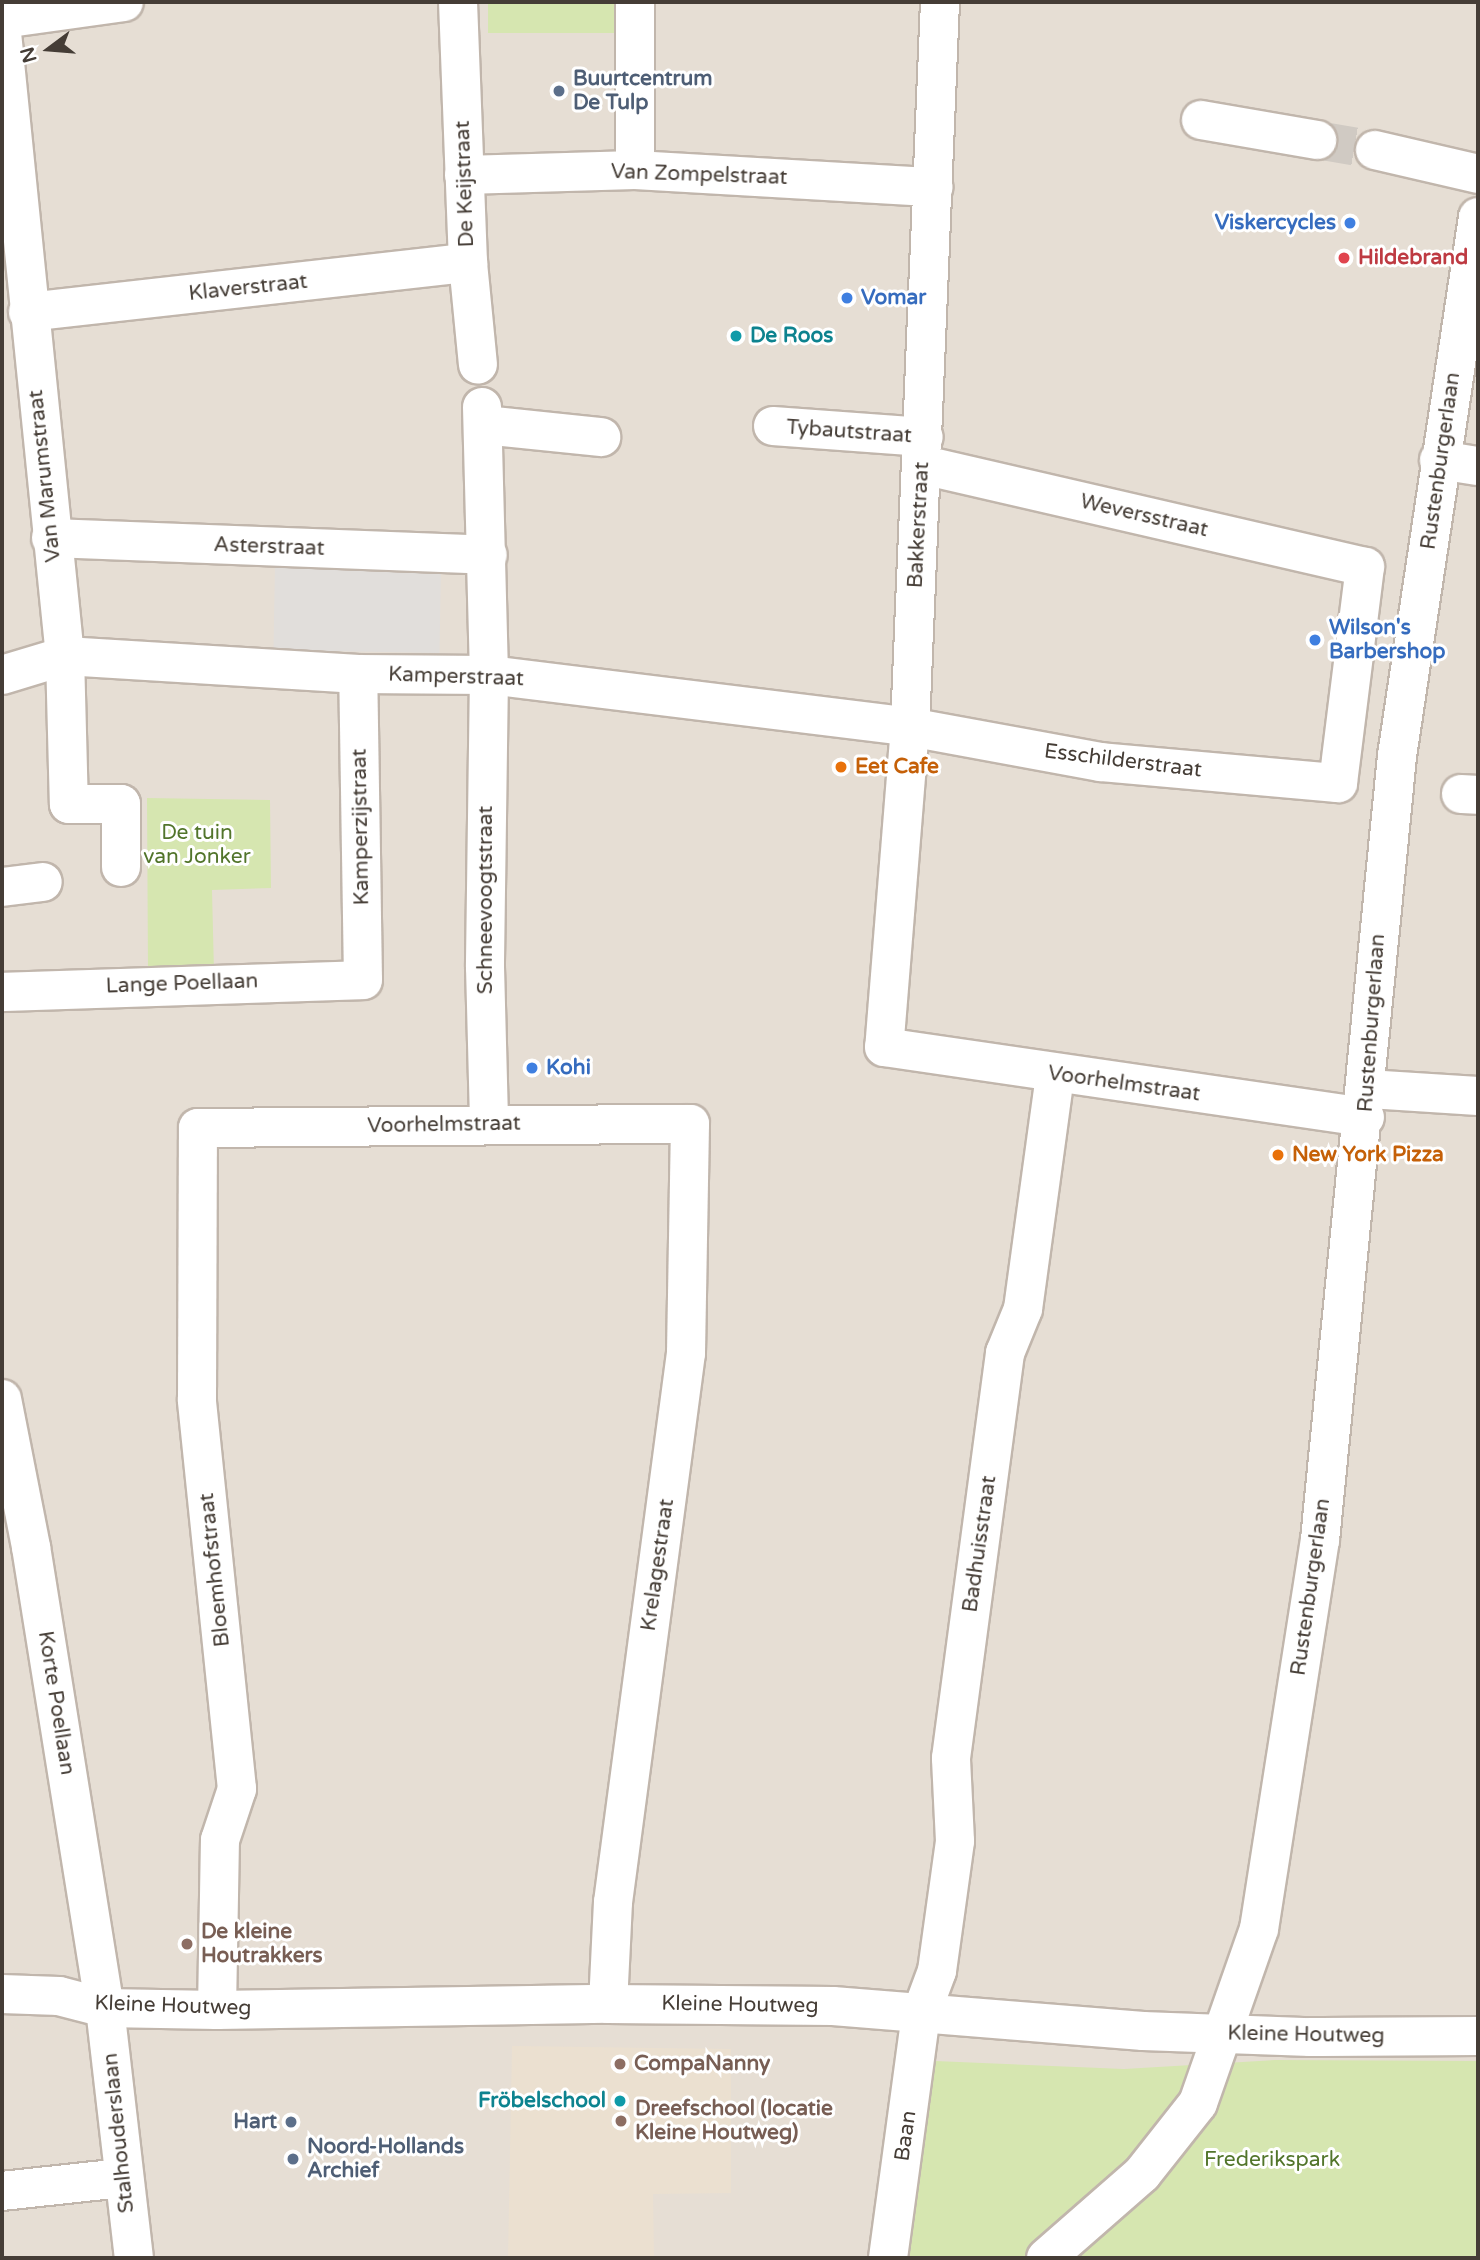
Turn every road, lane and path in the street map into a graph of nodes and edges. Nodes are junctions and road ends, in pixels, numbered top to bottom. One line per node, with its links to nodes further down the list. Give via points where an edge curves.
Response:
1 (124, 2): 5 (street)
2 (458, 2): 12 (street, De Keijstraat)
3 (635, 2): 10 (street)
4 (940, 2): 13 (street, Bakkerstraat)
5 (2, 19)
6 (2, 33): 16 (street, Van Marumstraat)
7 (1201, 120): 8 (street)
8 (1317, 140)
9 (1375, 150): 11 (street)
10 (635, 170): 12 (street, Van Zompelstraat); 13 (street, Van Zompelstraat)
11 (1478, 174)
12 (464, 175): 15 (street, De Keijstraat)
13 (934, 187): 20 (street, Bakkerstraat)
14 (1478, 217): 21 (street, Rustenburgerlaan)
15 (468, 263): 16 (street, Klaverstraat); 17 (street, De Keijstraat)
16 (28, 312): 23 (street, Van Marumstraat)
17 (478, 365)
18 (774, 426): 20 (street, Tybautstraat)
19 (601, 437): 24 (street, via 483,416)
20 (923, 451): 29 (street, Bakkerstraat); 30 (street, Weversstraat, via 1365,567)
21 (1439, 460): 22 (street); 39 (street, Rustenburgerlaan, via 1397,756)
22 (1478, 466)
23 (51, 538): 24 (street, Asterstraat); 25 (street, Van Marumstraat)
24 (488, 555): 28 (street, Schneevoogtstraat)
25 (65, 656): 26 (street, Kamperstraat); 27 (street, Kamperstraat); 31 (street, Van Marumstraat, via 69,804 121,804)
26 (358, 674): 28 (street, Kamperstraat); 34 (street, Kamperzijstraat)
27 (2, 675)
28 (489, 675): 29 (street, Kamperstraat); 40 (street, Schneevoogtstraat, via 485,967)
29 (910, 727): 30 (street, Esschilderstraat, via 1101,762); 36 (street, Bakkerstraat)
30 (1338, 783)
31 (121, 867)
32 (43, 882): 33 (street)
33 (2, 887)
34 (363, 980): 35 (street, Lange Poellaan)
35 (2, 992)
36 (884, 1047): 37 (street, Voorhelmstraat)
37 (1055, 1074): 39 (street, Voorhelmstraat); 49 (street, Badhuisstraat, via 1023,1309 1006,1353 951,1758 955,1841 937,1971)
38 (1478, 1096): 39 (street, Voorhelmstraat)
39 (1366, 1103): 50 (street, Rustenburgerlaan, via 1320,1540 1259,1930)
40 (489, 1124): 41 (street, Voorhelmstraat); 42 (street, Voorhelmstraat)
41 (690, 1124): 46 (street, Krelagestraat, via 686,1353 613,1902)
42 (198, 1128): 48 (street, Bloemhofstraat, via 197,1398 237,1789 220,1840)
43 (2, 1399): 44 (street, Korte Poellaan)
44 (16, 1550): 47 (street, Korte Poellaan)
45 (2, 1994): 47 (street, Kleine Houtweg, via 60,1996)
46 (608, 2004): 48 (street, Kleine Houtweg); 49 (street, Kleine Houtweg, via 833,2006)
47 (105, 2008): 48 (street, Kleine Houtweg); 52 (street, Stalhouderslaan)
48 (217, 2010)
49 (921, 2014): 50 (street, Kleine Houtweg); 55 (street, Baan)
50 (1226, 2034): 51 (street, Kleine Houtweg); 56 (street, via 1198,2103 1183,2125 1142,2174)
51 (1478, 2036)
52 (121, 2178): 53 (street); 54 (street, Stalhouderslaan)
53 (2, 2191)
54 (134, 2258)
55 (888, 2258)
56 (1046, 2258)

